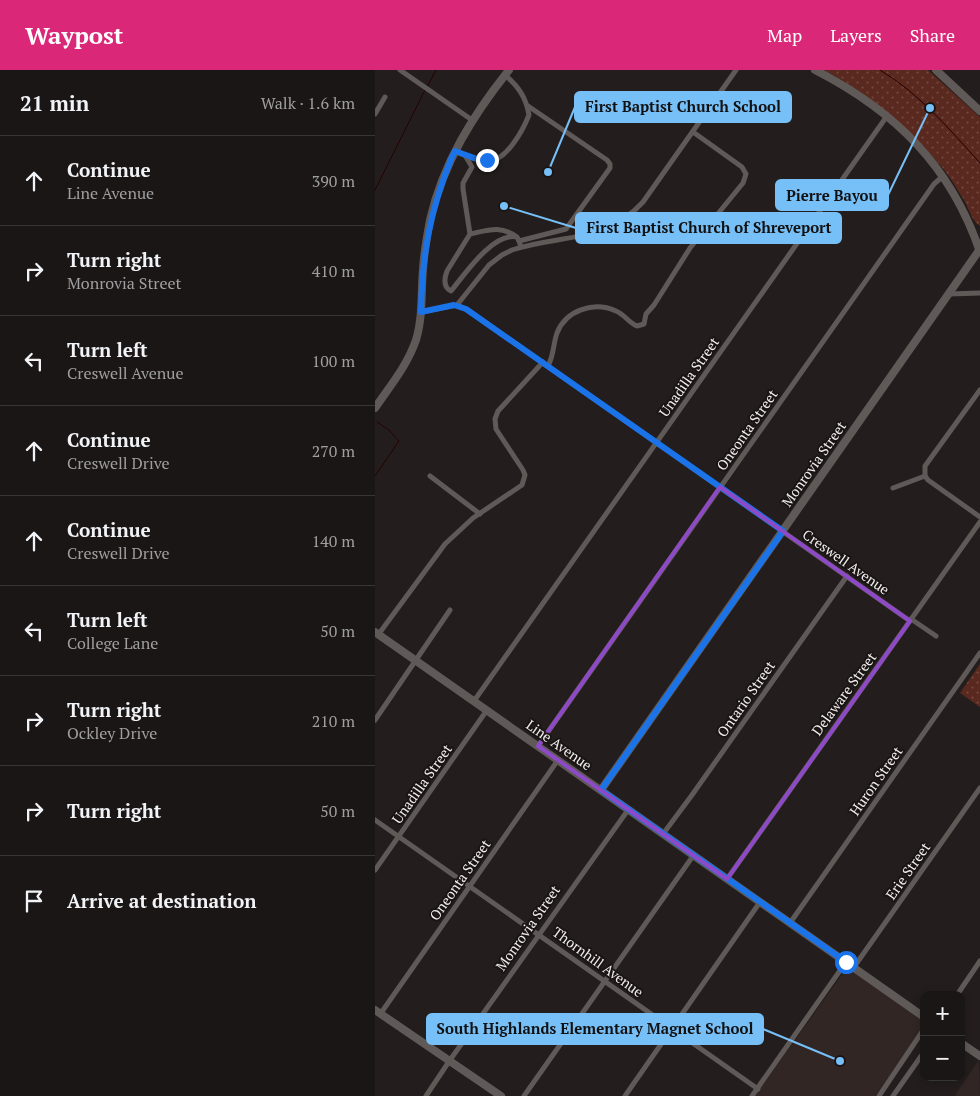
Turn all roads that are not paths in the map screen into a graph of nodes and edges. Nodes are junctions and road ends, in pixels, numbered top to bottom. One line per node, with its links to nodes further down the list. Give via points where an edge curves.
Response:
1 (400, 70): 11 (street)
2 (736, 70): 12 (street)
3 (815, 70): 10 (street, via 859,94)
4 (937, 70): 8 (street)
5 (507, 72): 7 (street); 11 (street)
6 (385, 97): 9 (street)
7 (528, 106): 15 (street, via 529,115 514,141 503,155); 21 (street, via 607,160 610,168 566,229)
8 (980, 110)
9 (375, 114)
10 (887, 116): 17 (street, via 928,156); 31 (street, Unadilla Street)
11 (472, 120): 13 (street)
12 (693, 132): 22 (street, via 643,202 625,219 596,232); 28 (street, via 743,167 743,183 690,248 646,314 644,324 637,326 624,315 603,307 579,310 560,328 553,356)
13 (455, 151): 14 (street); 27 (street, via 431,218 423,266)
14 (465, 156): 15 (street); 16 (street)
15 (487, 160): 16 (street)
16 (472, 167): 20 (street, via 463,183)
17 (942, 176): 18 (street); 34 (street, Oneonta Street)
18 (970, 224): 19 (street); 23 (street)
19 (980, 228)
20 (470, 234): 21 (street, via 497,229); 21 (street, via 444,277 445,285 451,291 488,248 507,237)
21 (518, 239): 22 (street)
22 (521, 248): 26 (street, via 493,261)
23 (980, 251): 25 (street, Monrovia Street)
24 (980, 293): 25 (street)
25 (949, 294): 39 (street, Monrovia Street)
26 (457, 305): 27 (street); 28 (street, Creswell Avenue)
27 (421, 312): 30 (street, via 416,340 407,360)
28 (545, 364): 31 (street, Creswell Avenue); 36 (street, via 498,411 495,419 496,429 523,470 524,480 518,489)
29 (980, 390): 33 (street, via 925,466)
30 (375, 408)
31 (657, 442): 34 (street, Creswell Avenue); 47 (street, Unadilla Street)
32 (430, 476): 36 (street)
33 (925, 476): 35 (street); 37 (street)
34 (721, 487): 39 (street, Creswell Avenue); 50 (street, Oneonta Street)
35 (893, 488)
36 (480, 514): 43 (street, via 445,544)
37 (980, 518)
38 (980, 522): 42 (street, Delaware Street)
39 (783, 531): 40 (street, Creswell Avenue); 53 (street, Monrovia Street)
40 (847, 576): 42 (street, Creswell Avenue); 56 (street, Ontario Street)
41 (450, 610): 46 (street)
42 (911, 620): 44 (street, Creswell Avenue); 60 (street, Delaware Street)
43 (377, 633): 46 (street, Line Avenue)
44 (936, 636)
45 (980, 652): 63 (street, Huron Street)
46 (417, 661): 47 (street, Line Avenue); 49 (street)
47 (474, 701): 48 (street, Line Avenue)
48 (487, 710): 50 (street, Line Avenue); 57 (street, Unadilla Street)
49 (375, 720)
50 (538, 746): 51 (street, Line Avenue)
51 (559, 760): 53 (street, Line Avenue); 61 (street, Oneonta Street)
52 (980, 788): 67 (street, Erie Street)
53 (601, 790): 54 (street, Line Avenue)
54 (628, 810): 56 (street, Line Avenue); 64 (street, Monrovia Street)
55 (375, 820): 57 (street, Thornhill Avenue)
56 (663, 834): 58 (street, Line Avenue)
57 (399, 837): 59 (street, Unadilla Street); 61 (street, Thornhill Avenue)
58 (693, 856): 60 (street, Line Avenue); 68 (street)
59 (375, 870)
60 (727, 879): 62 (street, Line Avenue)
61 (470, 887): 64 (street, Thornhill Avenue); 70 (street, Oneonta Street)
62 (760, 902): 63 (street, Line Avenue); 72 (street)
63 (790, 923): 65 (street, Line Avenue)
64 (539, 934): 68 (street, Thornhill Avenue); 77 (street, Monrovia Street)
65 (846, 962): 67 (street, Line Avenue); 78 (street)
66 (980, 962): 69 (street)
67 (854, 967): 71 (street, Line Avenue)
68 (605, 982): 72 (street, Thornhill Avenue); 81 (street)
69 (960, 991)
70 (378, 1012): 77 (street)
71 (920, 1014)
72 (672, 1029): 78 (street, Thornhill Avenue); 82 (street)
73 (920, 1035): 84 (street)
74 (965, 1046): 75 (street)
75 (980, 1056)
76 (920, 1058): 85 (street)
77 (450, 1060): 79 (street, Monrovia Street); 80 (street)
78 (758, 1088): 83 (street)
79 (426, 1096)
80 (501, 1096)
81 (523, 1096)
82 (625, 1096)
83 (752, 1096)
84 (879, 1096)
85 (893, 1096)

